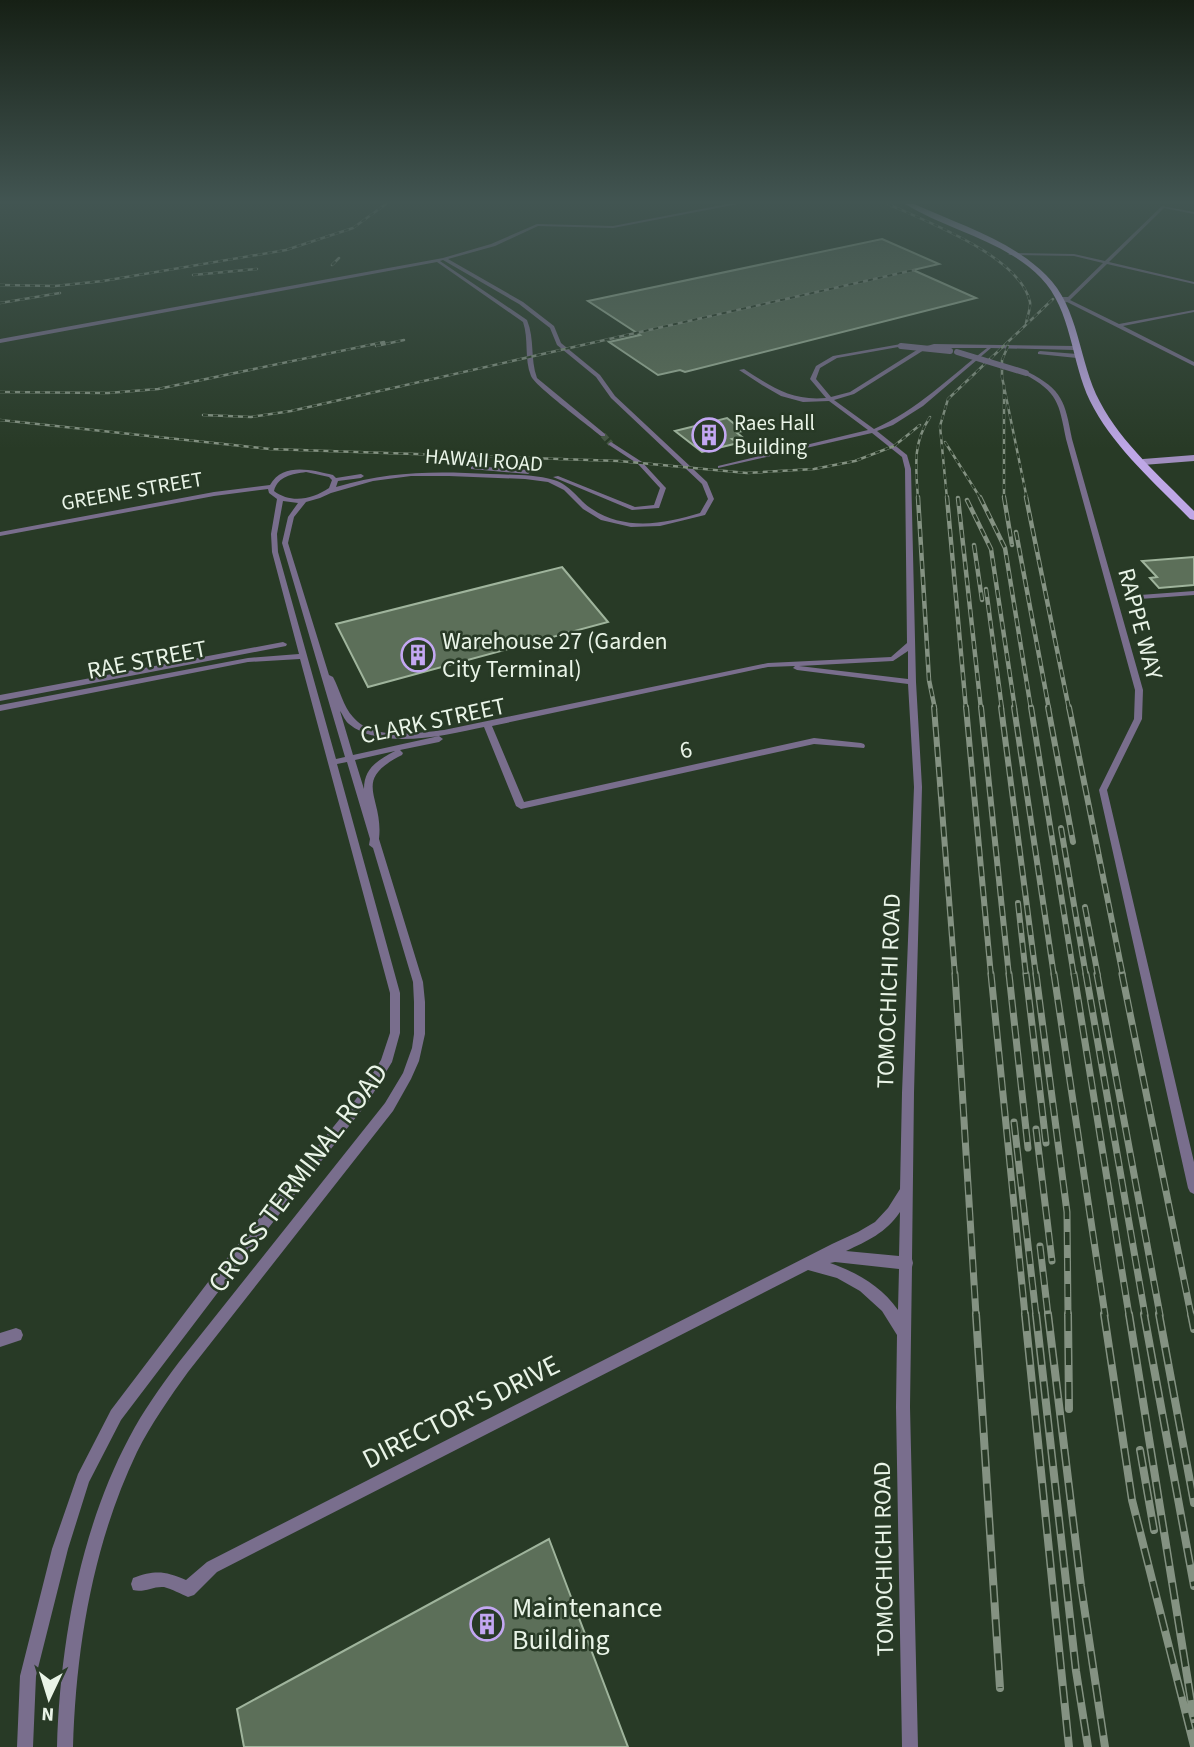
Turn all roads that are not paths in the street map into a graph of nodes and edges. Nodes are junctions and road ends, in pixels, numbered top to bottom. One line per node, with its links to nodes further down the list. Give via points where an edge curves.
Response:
1 (299, 286): 10 (street)
2 (473, 286): 18 (street, via 525,321 536,379)
3 (490, 286): 25 (street, HAWAII ROAD, via 552,327 559,344 598,376 612,397 705,483 711,499 704,513 657,526 629,525 601,518 559,484 530,478 412,472 371,477)
4 (1050, 286): 6 (main road)
5 (1077, 286): 6 (street)
6 (1061, 299): 8 (street); 13 (main road)
7 (1194, 311): 8 (street)
8 (1118, 326): 9 (street); 14 (street)
9 (1107, 328)
10 (0, 341)
11 (941, 345): 12 (street); 13 (street); 16 (street, via 922,349 852,393)
12 (989, 349): 13 (street); 17 (street, via 920,408)
13 (1076, 352): 21 (main road, via 1096,404)
14 (1194, 364)
15 (742, 370): 16 (street, via 785,398)
16 (830, 399): 17 (street, TOMOCHICHI ROAD); 46 (street, RAPPE WAY, bridge, via 813,379 818,367 835,357 901,346 953,351 1026,373 1051,386 1061,398 1139,690 1139,719 1103,790)
17 (873, 431): 22 (street); 33 (street, TOMOCHICHI ROAD, via 907,462)
18 (603, 435)
19 (611, 444): 23 (street, HAWAII ROAD, via 640,463 663,488 657,506 634,509 556,476 507,469 409,467)
20 (1194, 458): 21 (street)
21 (1143, 462): 28 (main road)
22 (720, 467)
23 (334, 480): 24 (street, via 316,470 296,471); 25 (street)
24 (270, 487): 26 (street); 29 (street, GREENE STREET)
25 (330, 491): 27 (street, HAWAII ROAD)
26 (280, 498): 27 (street); 34 (street, CROSS TERMINAL ROAD, via 275,552)
27 (304, 500): 35 (street, CROSS TERMINAL ROAD, via 291,517 285,544)
28 (1194, 517)
29 (0, 534)
30 (1194, 593): 31 (street)
31 (1140, 597)
32 (283, 644): 37 (street, RAE STREET)
33 (911, 644): 36 (street, TOMOCHICHI ROAD); 39 (street, CLARK STREET, via 893,659 768,665)
34 (303, 656): 38 (street, RAE STREET, via 248,660); 43 (street, CROSS TERMINAL ROAD)
35 (318, 656): 39 (street, CLARK STREET, via 350,721 369,731 444,733); 42 (street, CROSS TERMINAL ROAD)
36 (912, 682): 39 (street, CLARK STREET, via 812,669 764,670); 45 (street, TOMOCHICHI ROAD, via 918,787)
37 (0, 698)
38 (0, 708)
39 (488, 726): 40 (street, CLARK STREET); 41 (street, 6, via 521,806 814,741)
40 (431, 740): 42 (street, CLARK STREET); 44 (street, via 376,764 368,775 367,792 378,831)
41 (861, 746)
42 (349, 759): 43 (street, CLARK STREET); 44 (street, CROSS TERMINAL ROAD)
43 (334, 762): 53 (street, CROSS TERMINAL ROAD, via 395,993 395,1033 386,1062 364,1098 116,1415 83,1479 60,1549 28,1676)
44 (374, 845): 54 (street, CROSS TERMINAL ROAD, via 418,982 423,1025 417,1057 389,1107 173,1381 133,1446 101,1526 78,1622 64,1702)
45 (908, 1188): 47 (street, via 889,1221); 48 (street, TOMOCHICHI ROAD)
46 (1194, 1188)
47 (808, 1263): 48 (street, via 835,1256); 50 (street, via 839,1270 862,1282 882,1298); 52 (street, DIRECTOR'S DRIVE, via 212,1567 188,1589 171,1579)
48 (907, 1263): 50 (street, TOMOCHICHI ROAD)
49 (16, 1335): 51 (street)
50 (905, 1337): 55 (street, TOMOCHICHI ROAD)
51 (0, 1340)
52 (139, 1584)
53 (25, 1747)
54 (65, 1747)
55 (910, 1747)

